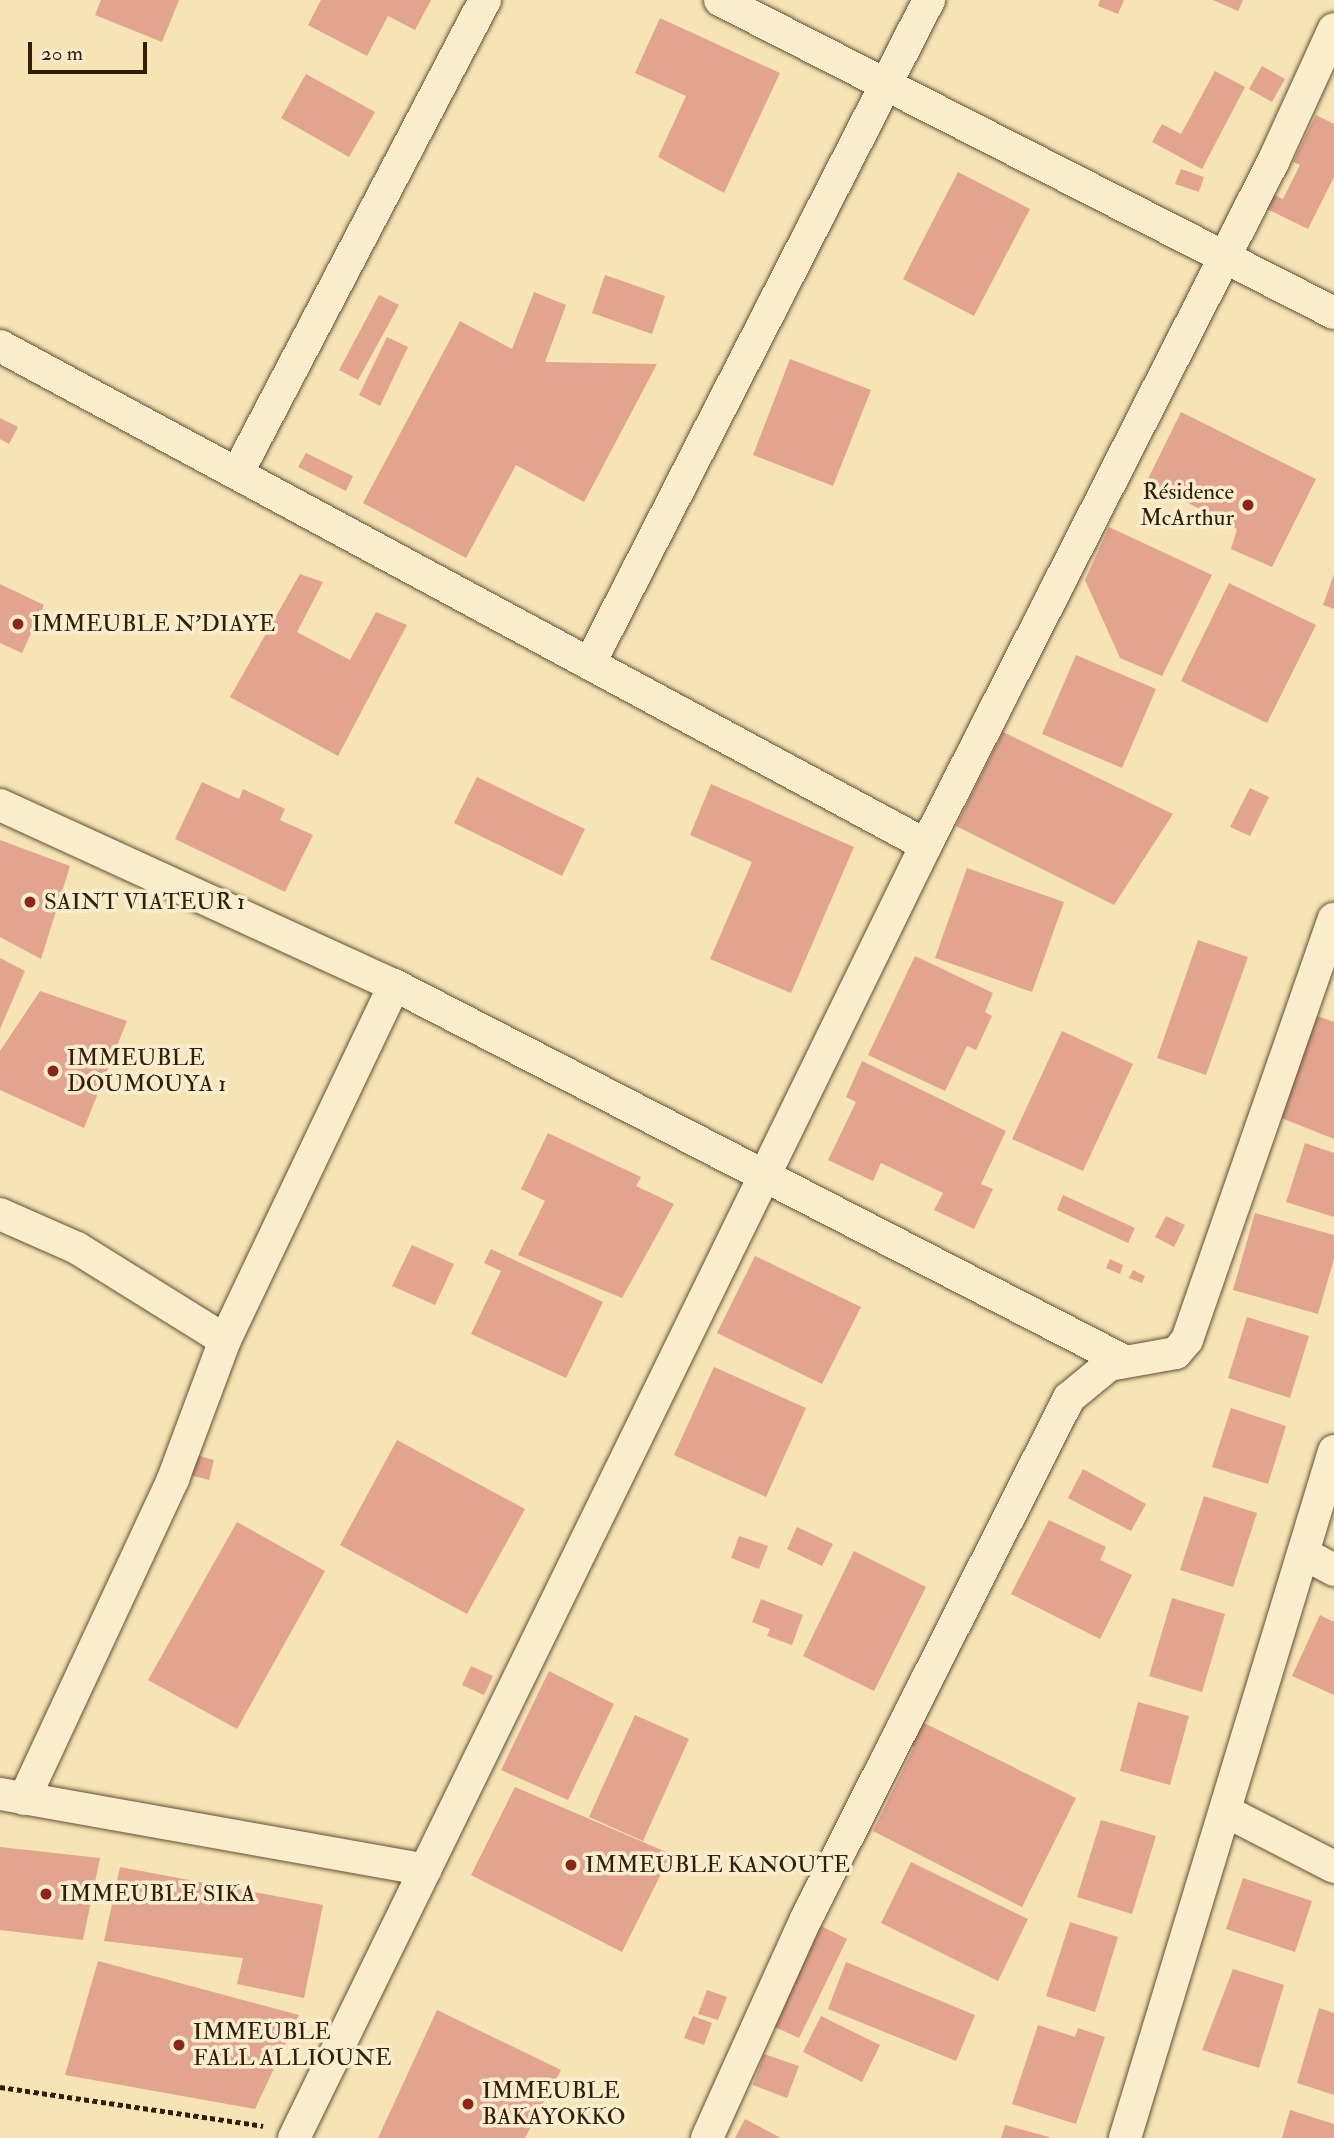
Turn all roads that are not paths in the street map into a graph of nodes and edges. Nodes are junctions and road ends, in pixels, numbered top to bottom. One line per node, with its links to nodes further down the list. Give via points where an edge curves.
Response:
1 (485, 0): 9 (street)
2 (719, 0): 5 (street)
3 (929, 0): 5 (street)
4 (1334, 29): 6 (street)
5 (886, 88): 6 (street); 10 (street)
6 (1222, 260): 7 (street); 12 (street)
7 (1334, 313)
8 (0, 346): 9 (street)
9 (238, 472): 10 (street)
10 (590, 663): 12 (street)
11 (0, 805): 14 (street)
12 (926, 845): 15 (street)
13 (1334, 919): 18 (street, via 1187,1340 1175,1353)
14 (394, 985): 15 (street); 17 (street)
15 (764, 1178): 18 (street); 25 (street)
16 (0, 1214): 17 (street, via 77,1248)
17 (225, 1340): 22 (street, via 173,1479)
18 (1122, 1360): 27 (street, via 1098,1372 1069,1398 801,1930)
19 (1334, 1451): 20 (street)
20 (1304, 1554): 21 (street); 23 (street)
21 (1334, 1570)
22 (12, 1796): 25 (street)
23 (1227, 1812): 24 (street); 28 (street)
24 (1334, 1867)
25 (425, 1870): 26 (street)
26 (296, 2135)
27 (707, 2138)
28 (1125, 2138)

